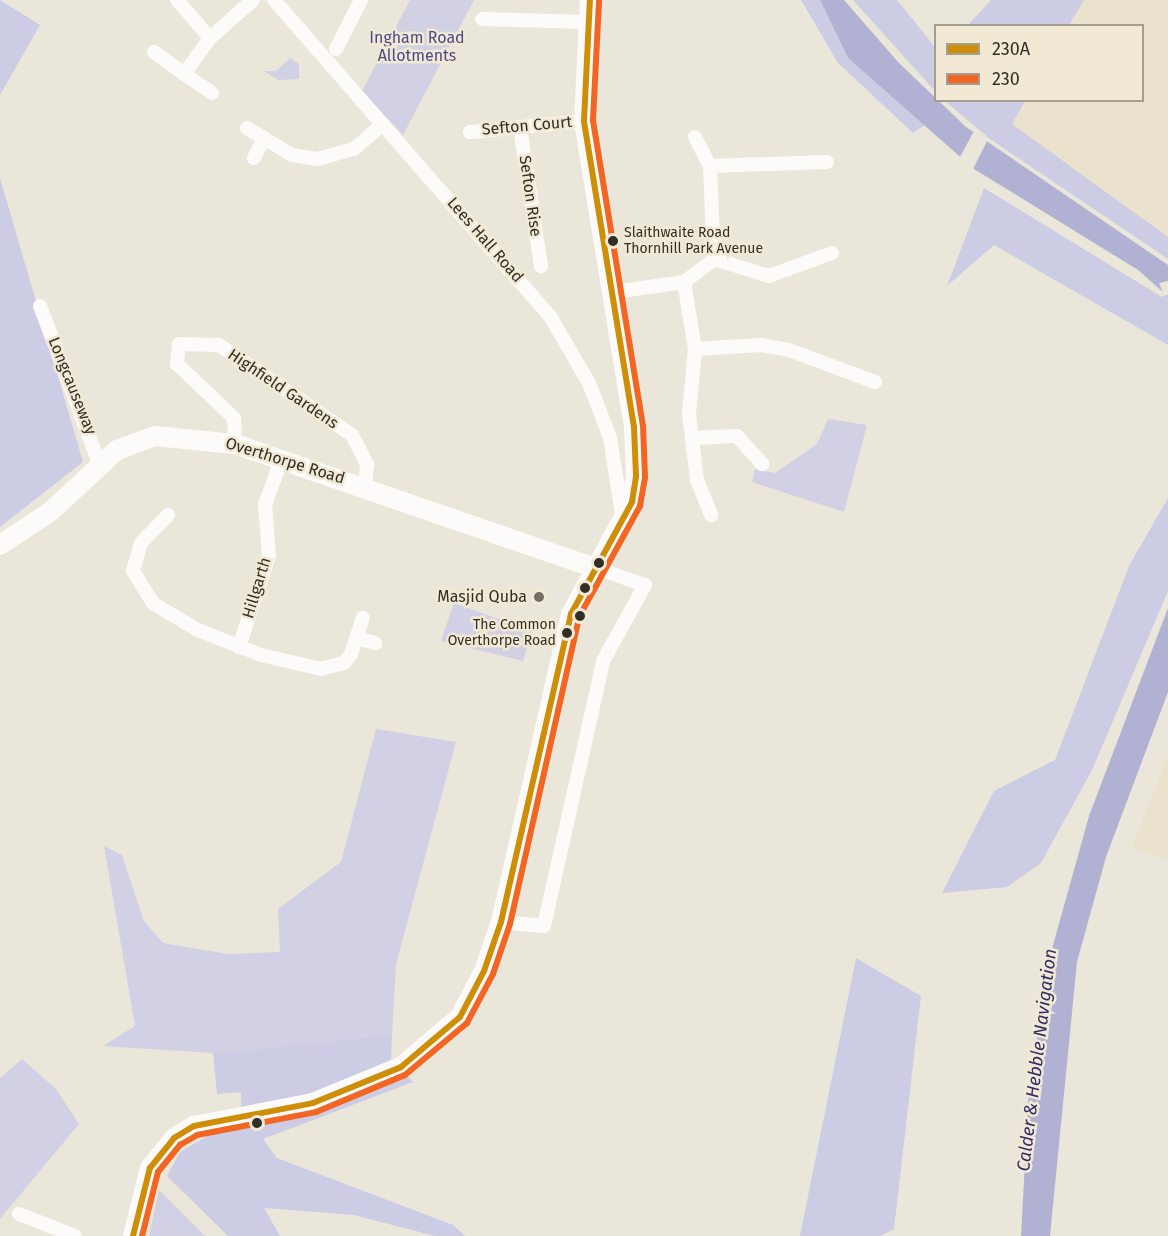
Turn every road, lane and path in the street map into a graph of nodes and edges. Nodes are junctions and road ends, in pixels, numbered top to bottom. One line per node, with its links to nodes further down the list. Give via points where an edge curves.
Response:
1 (177, 0): 8 (street)
2 (253, 0): 8 (street)
3 (274, 0): 14 (street, Lees Hall Road)
4 (361, 0): 9 (street)
5 (590, 0): 7 (main road)
6 (482, 19): 7 (street)
7 (586, 22): 13 (main road)
8 (210, 38): 11 (street)
9 (336, 49)
10 (154, 52): 11 (street)
11 (184, 74): 12 (street)
12 (212, 93)
13 (584, 121): 15 (street, Sefton Court); 27 (main road)
14 (383, 124): 19 (street, via 354,149 327,158 300,157); 39 (street, Lees Hall Road, via 551,318 589,383 610,438)
15 (520, 127): 17 (street, Sefton Court); 25 (street, Sefton Rise)
16 (247, 128): 19 (street)
17 (470, 132)
18 (695, 136): 22 (street)
19 (263, 140): 20 (street)
20 (254, 158)
21 (827, 162): 22 (street)
22 (710, 166): 24 (street)
23 (832, 253): 24 (street, via 770,276)
24 (714, 259): 26 (street)
25 (541, 266)
26 (684, 282): 27 (street); 29 (street)
27 (614, 292): 39 (main road, via 634,437 634,493)
28 (40, 306): 35 (street, Longcauseway)
29 (695, 349): 30 (street, via 761,345 789,350); 31 (street, via 688,397)
30 (875, 382)
31 (694, 438): 34 (street, via 737,436); 37 (street, via 697,480)
32 (235, 444): 33 (main road, Overthorpe Road); 35 (main road, Overthorpe Road, via 155,436 117,450); 36 (street, Highfield Gardens, via 234,418 177,364 179,344 219,345 352,435 367,465)
33 (282, 459): 36 (main road, Overthorpe Road); 45 (street, Hillgarth, via 265,504 269,555)
34 (762, 464)
35 (100, 466): 40 (main road, Overthorpe Road, via 50,512)
36 (365, 486): 41 (main road, Overthorpe Road)
37 (711, 514)
38 (168, 515): 45 (street, via 141,543 133,571 154,604)
39 (623, 520): 41 (main road)
40 (0, 545)
41 (593, 567): 46 (main road, via 559,661); 46 (street, via 645,585 603,661 544,926)
42 (363, 618): 43 (street)
43 (357, 638): 44 (street); 45 (street, via 344,663 327,669)
44 (375, 643)
45 (239, 647)
46 (501, 922): 49 (main road, via 460,1017 400,1067 313,1103 194,1126 157,1155 138,1204)
47 (19, 1214): 48 (street)
48 (75, 1236)
49 (134, 1236)

